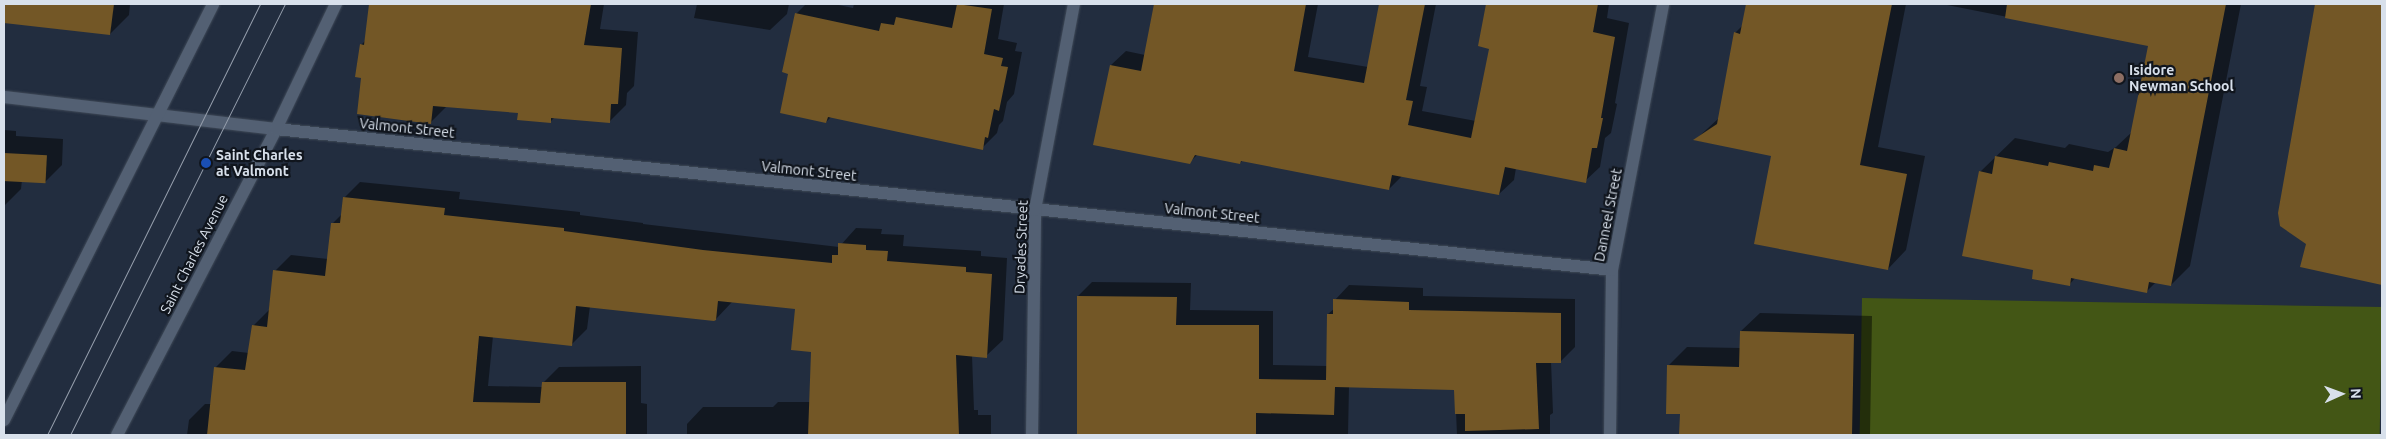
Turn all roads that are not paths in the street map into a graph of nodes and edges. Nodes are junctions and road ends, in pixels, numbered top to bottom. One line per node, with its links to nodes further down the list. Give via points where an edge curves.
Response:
1 (213, 4): 6 (street)
2 (336, 4): 7 (street, Saint Charles Avenue)
3 (1074, 4): 8 (street, Dryades Street)
4 (1663, 4): 9 (street, Danneel Street)
5 (4, 97): 6 (street, Valmont Street)
6 (158, 114): 7 (street, Valmont Street); 10 (street)
7 (276, 129): 8 (street, Valmont Street); 11 (street, Saint Charles Avenue)
8 (1035, 210): 9 (street, Valmont Street); 12 (street, Dryades Street)
9 (1612, 270): 13 (street, Danneel Street)
10 (4, 420)
11 (117, 435)
12 (1032, 435)
13 (1610, 435)

